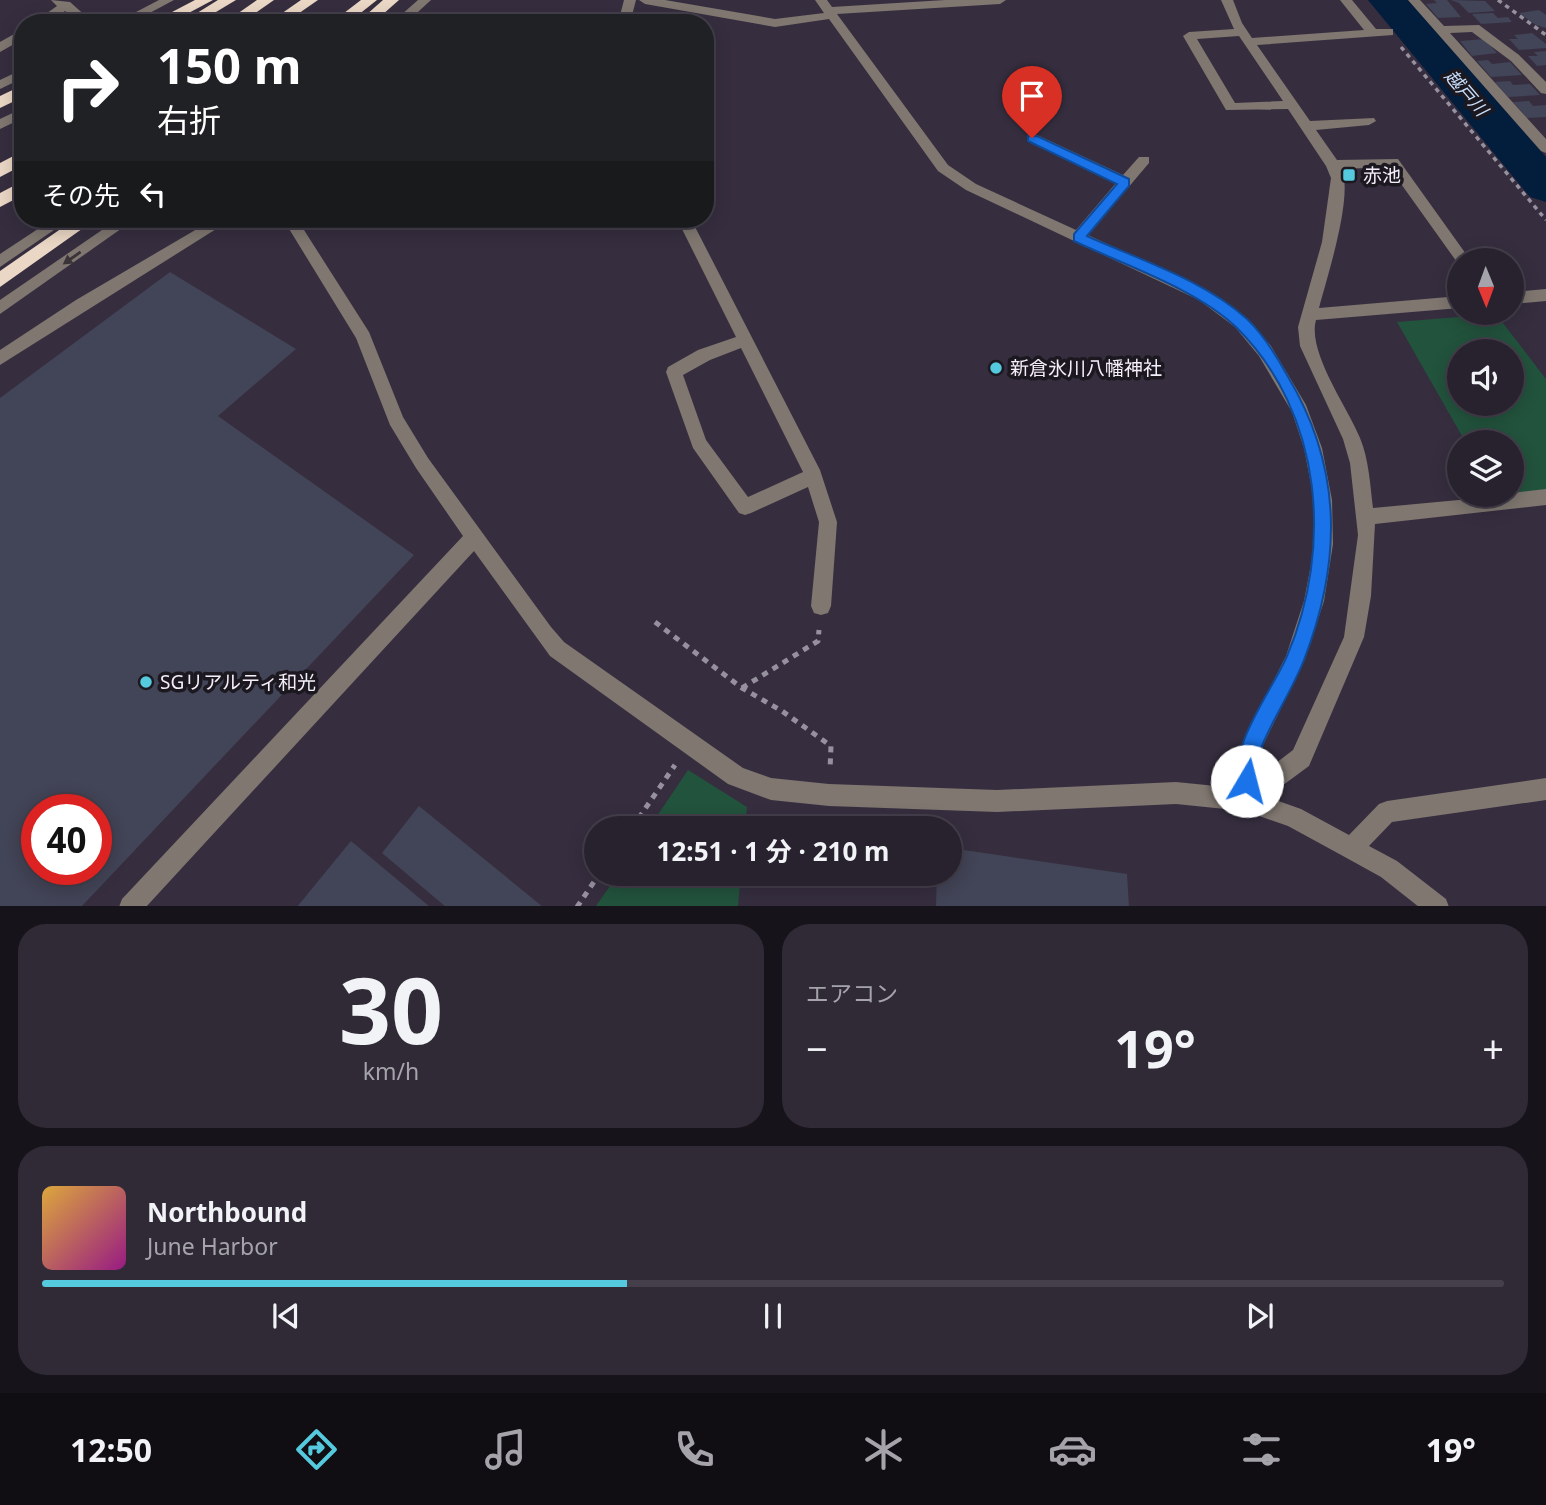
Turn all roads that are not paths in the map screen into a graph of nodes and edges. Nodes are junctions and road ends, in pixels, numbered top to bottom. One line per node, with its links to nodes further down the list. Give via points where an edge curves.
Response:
1 (169, 0): 17 (street)
2 (206, 0): 18 (highway)
3 (229, 0): 19 (highway)
4 (267, 0): 20 (highway)
5 (311, 0): 21 (highway)
6 (370, 0): 22 (highway)
7 (393, 0): 23 (highway)
8 (425, 0): 24 (street)
9 (645, 0): 15 (street, via 775,23 790,23)
10 (1000, 0): 15 (street)
11 (1227, 0): 28 (street)
12 (1346, 0): 27 (street)
13 (1414, 0): 25 (street)
14 (62, 3): 16 (street)
15 (828, 9): 44 (street, via 943,168 971,187)
16 (77, 14)
17 (140, 14)
18 (177, 14)
19 (204, 14)
20 (245, 14)
21 (289, 14)
22 (350, 14)
23 (375, 14)
24 (409, 14)
25 (1441, 30): 29 (street, via 1475,28 1515,58); 34 (street)
26 (1389, 32): 27 (street)
27 (1373, 34): 28 (street)
28 (1245, 37): 30 (street); 30 (street, via 1189,36 1231,107)
29 (1546, 90)
30 (1292, 105): 32 (street)
31 (1369, 121): 32 (street)
32 (1306, 126): 36 (street)
33 (1032, 138): 37 (street)
34 (1546, 148)
35 (1144, 160): 37 (street)
36 (1333, 165): 45 (street, via 1393,162); 52 (street, via 1338,178 1329,242)
37 (1125, 182): 44 (street)
38 (49, 228): 46 (street)
39 (74, 228): 47 (highway)
40 (115, 228): 51 (street, one-way to 51)
41 (210, 228): 54 (street, via 82,303)
42 (296, 228): 58 (street, via 363,336 396,420)
43 (689, 228): 53 (street)
44 (1078, 237): 61 (street, via 1204,296 1241,323 1290,391 1313,448 1323,500 1324,544 1314,601 1295,659 1252,743)
45 (1455, 248)
46 (0, 261)
47 (0, 280)
48 (1546, 295): 49 (street)
49 (1524, 297)
50 (1447, 303): 52 (street)
51 (0, 308)
52 (1308, 315): 57 (street, via 1308,346 1352,439)
53 (745, 340): 55 (street); 55 (street, via 674,372 699,443 745,507)
54 (0, 358)
55 (813, 476): 59 (street, via 828,522)
56 (1546, 497): 57 (street)
57 (1366, 517): 61 (street, via 1354,637 1301,758)
58 (474, 538): 61 (street, via 557,649 736,776 791,793 997,801 1176,793); 63 (street)
59 (821, 606)
60 (1546, 789): 62 (street, via 1387,812)
61 (1245, 800): 62 (street, via 1293,817)
62 (1351, 848): 64 (street, via 1390,869)
63 (130, 906)
64 (1438, 906)

